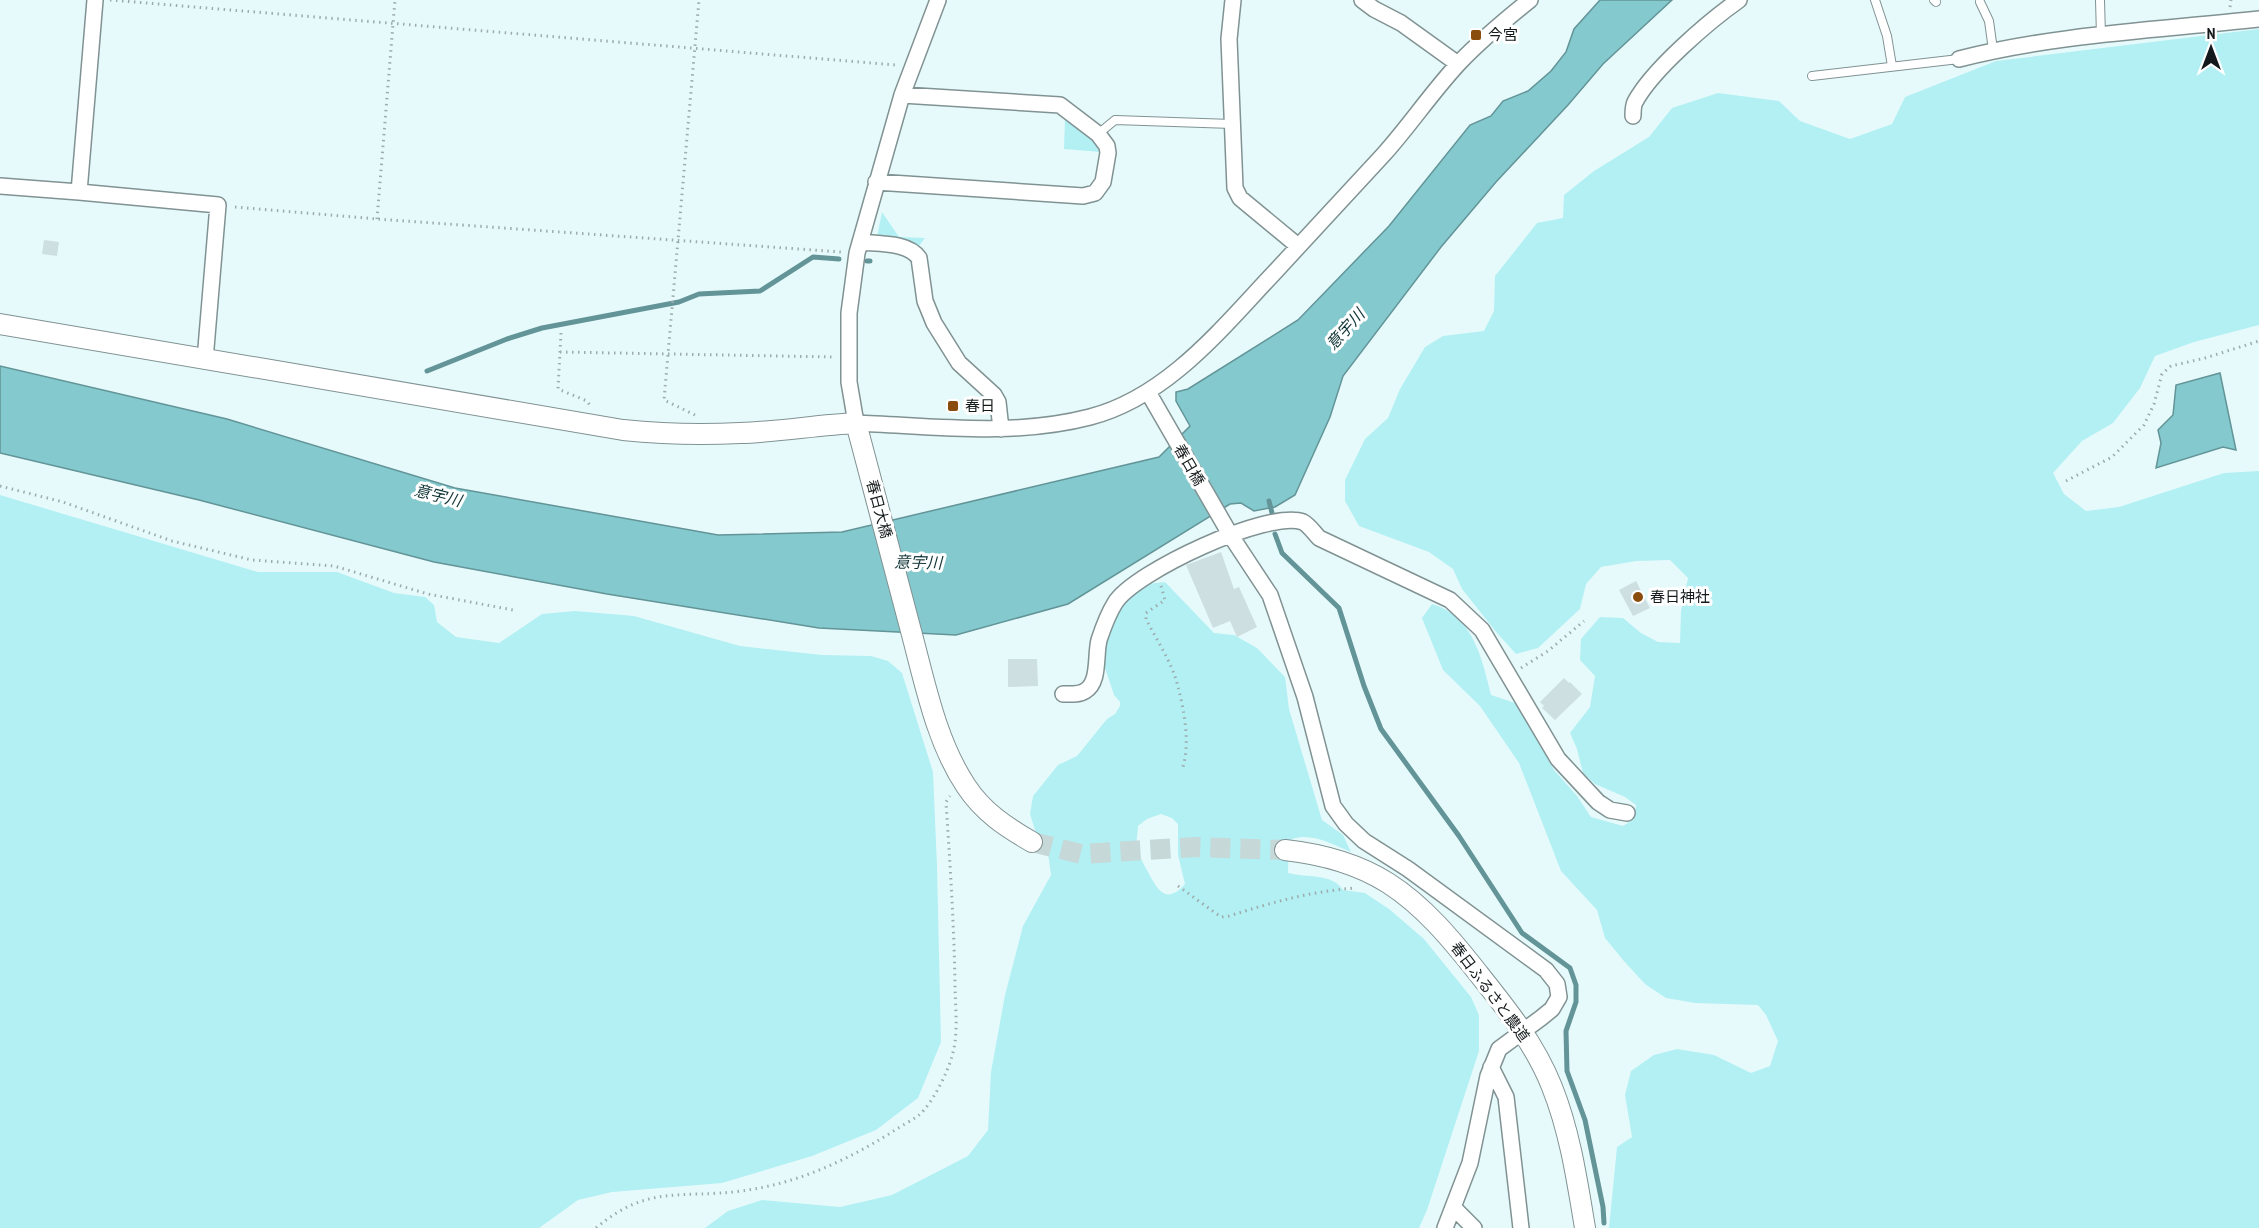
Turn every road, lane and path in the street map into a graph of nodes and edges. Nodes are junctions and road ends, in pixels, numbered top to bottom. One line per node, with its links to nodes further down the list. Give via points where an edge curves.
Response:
1 (95, 0): 29 (street)
2 (107, 0): 14 (path)
3 (395, 0): 14 (path)
4 (699, 0): 16 (path)
5 (938, 0): 20 (street)
6 (1233, 0): 25 (street, via 1228,39)
7 (1362, 0): 19 (street)
8 (1530, 0): 19 (street)
9 (1739, 0): 24 (street, via 1672,57 1634,104)
10 (1875, 0): 21 (lane)
11 (2100, 0): 15 (lane)
12 (1980, 2): 17 (lane, via 1989,21)
13 (2259, 19): 15 (street)
14 (393, 24): 16 (path); 31 (path)
15 (2101, 36): 17 (street)
16 (695, 48): 20 (path); 32 (path)
17 (1993, 50): 18 (street)
18 (1959, 58): 21 (lane)
19 (1458, 64): 33 (street, via 1385,153)
20 (912, 66): 23 (street)
21 (1892, 66): 22 (lane)
22 (1812, 76)
23 (902, 95): 26 (street, via 1060,105); 27 (street)
24 (1633, 116)
25 (1232, 124): 26 (lane, via 1115,120); 33 (street, via 1235,188 1240,198)
26 (1098, 134): 27 (street, via 1108,153 1103,182 1089,196)
27 (876, 182): 34 (street)
28 (0, 186): 29 (street)
29 (79, 192): 30 (street)
30 (218, 205): 31 (path); 41 (street)
31 (377, 219): 32 (path)
32 (678, 241): 34 (path); 39 (path)
33 (1298, 246): 42 (street, via 1228,322)
34 (858, 247): 40 (street, via 850,298); 44 (street, via 907,249 916,254 928,312 950,352 994,395)
35 (0, 324): 41 (street)
36 (561, 333): 38 (path)
37 (2259, 341): 47 (path, via 2171,366 2162,374 2144,425 2112,457)
38 (560, 352): 39 (path); 43 (path, via 558,389 591,405)
39 (668, 356): 40 (path); 46 (path, via 664,400 695,415)
40 (849, 357): 45 (street)
41 (205, 360): 43 (street)
42 (1150, 397): 44 (street, via 1060,424); 49 (street, 春日橋)
43 (591, 426): 46 (street)
44 (1001, 429): 45 (street)
45 (857, 430): 46 (street, via 819,424); 56 (street, 春日大橋, via 916,652 945,744)
46 (696, 434)
47 (2066, 482)
48 (0, 486): 51 (path, via 63,502 172,540 252,560 334,566 428,594)
49 (1228, 532): 50 (street); 53 (street, via 1260,524 1304,522 1319,538 1450,600 1482,630); 62 (street, 春日橋, via 1270,595 1305,697 1333,806 1346,824 1364,841 1408,868 1546,970 1557,984 1559,997 1552,1009)
50 (1164, 565): 54 (street, via 1132,584 1116,601 1099,642 1091,686 1080,694); 55 (path, via 1161,587 1165,600 1146,614 1146,619 1177,681 1186,731)
51 (513, 610)
52 (1584, 621): 53 (path, via 1548,651)
53 (1509, 675): 57 (street, via 1558,759 1598,802 1610,810)
54 (1063, 694)
55 (1182, 770)
56 (965, 785): 58 (street, via 998,822); 65 (path, via 946,802 954,921 955,1037 944,1076 920,1114 862,1151 809,1174 739,1191 661,1196 630,1204)
57 (1627, 813)
58 (1032, 842)
59 (1285, 850): 60 (street, 春日ふるさと農道, via 1328,858)
60 (1368, 872): 61 (path, via 1356,888 1287,897 1221,917); 62 (street, 春日ふるさと農道, via 1408,897 1446,934)
61 (1178, 886)
62 (1521, 1031): 63 (street, 春日橋, via 1498,1049); 69 (street, 春日ふるさと農道, via 1540,1060 1561,1111)
63 (1491, 1067): 64 (street, 春日橋, via 1470,1163); 68 (street, via 1506,1097)
64 (1454, 1208): 66 (street, 春日橋); 67 (street)
65 (596, 1228)
66 (1445, 1228)
67 (1474, 1228)
68 (1521, 1228)
69 (1585, 1228)

